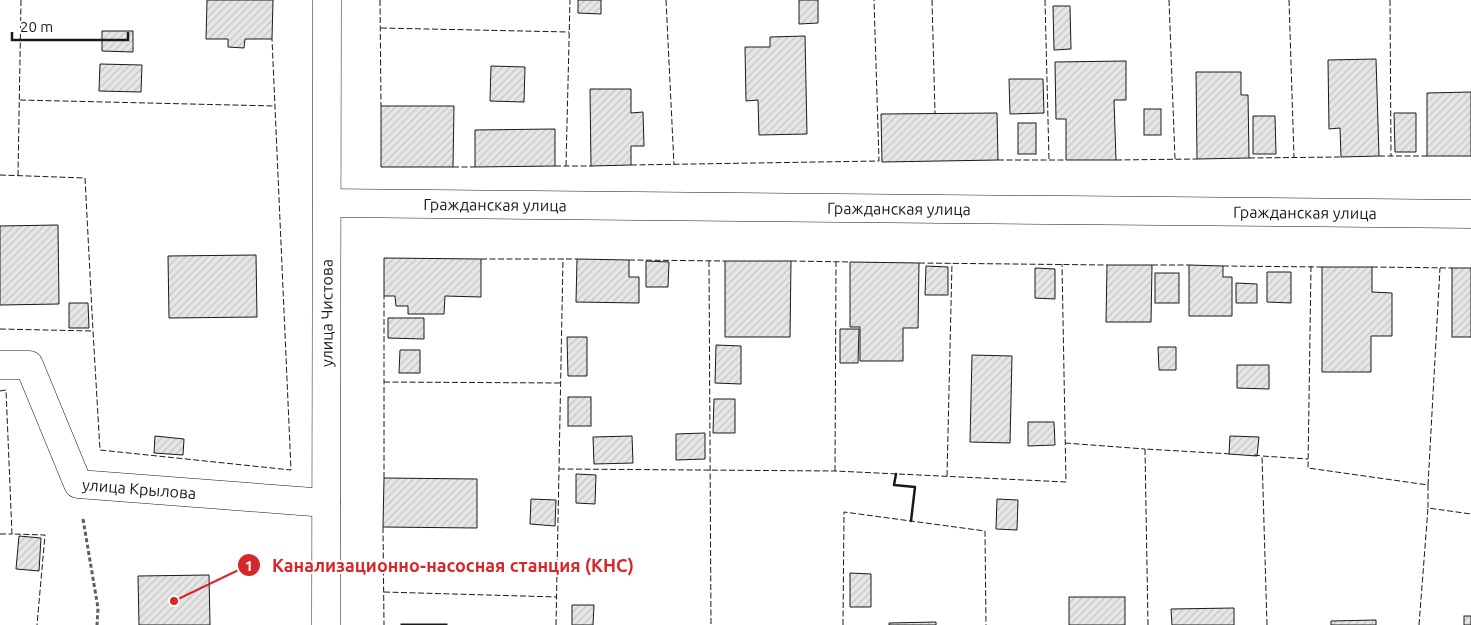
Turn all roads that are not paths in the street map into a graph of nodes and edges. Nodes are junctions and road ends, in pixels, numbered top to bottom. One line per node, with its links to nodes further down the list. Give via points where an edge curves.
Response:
1 (327, 0): 2 (street, улица Чистова)
2 (327, 203): 3 (street, Гражданская улица); 5 (street, улица Чистова)
3 (1471, 214)
4 (0, 365): 5 (street, улица Крылова, via 29,365 78,484)
5 (326, 503): 6 (street, улица Чистова)
6 (326, 625)

